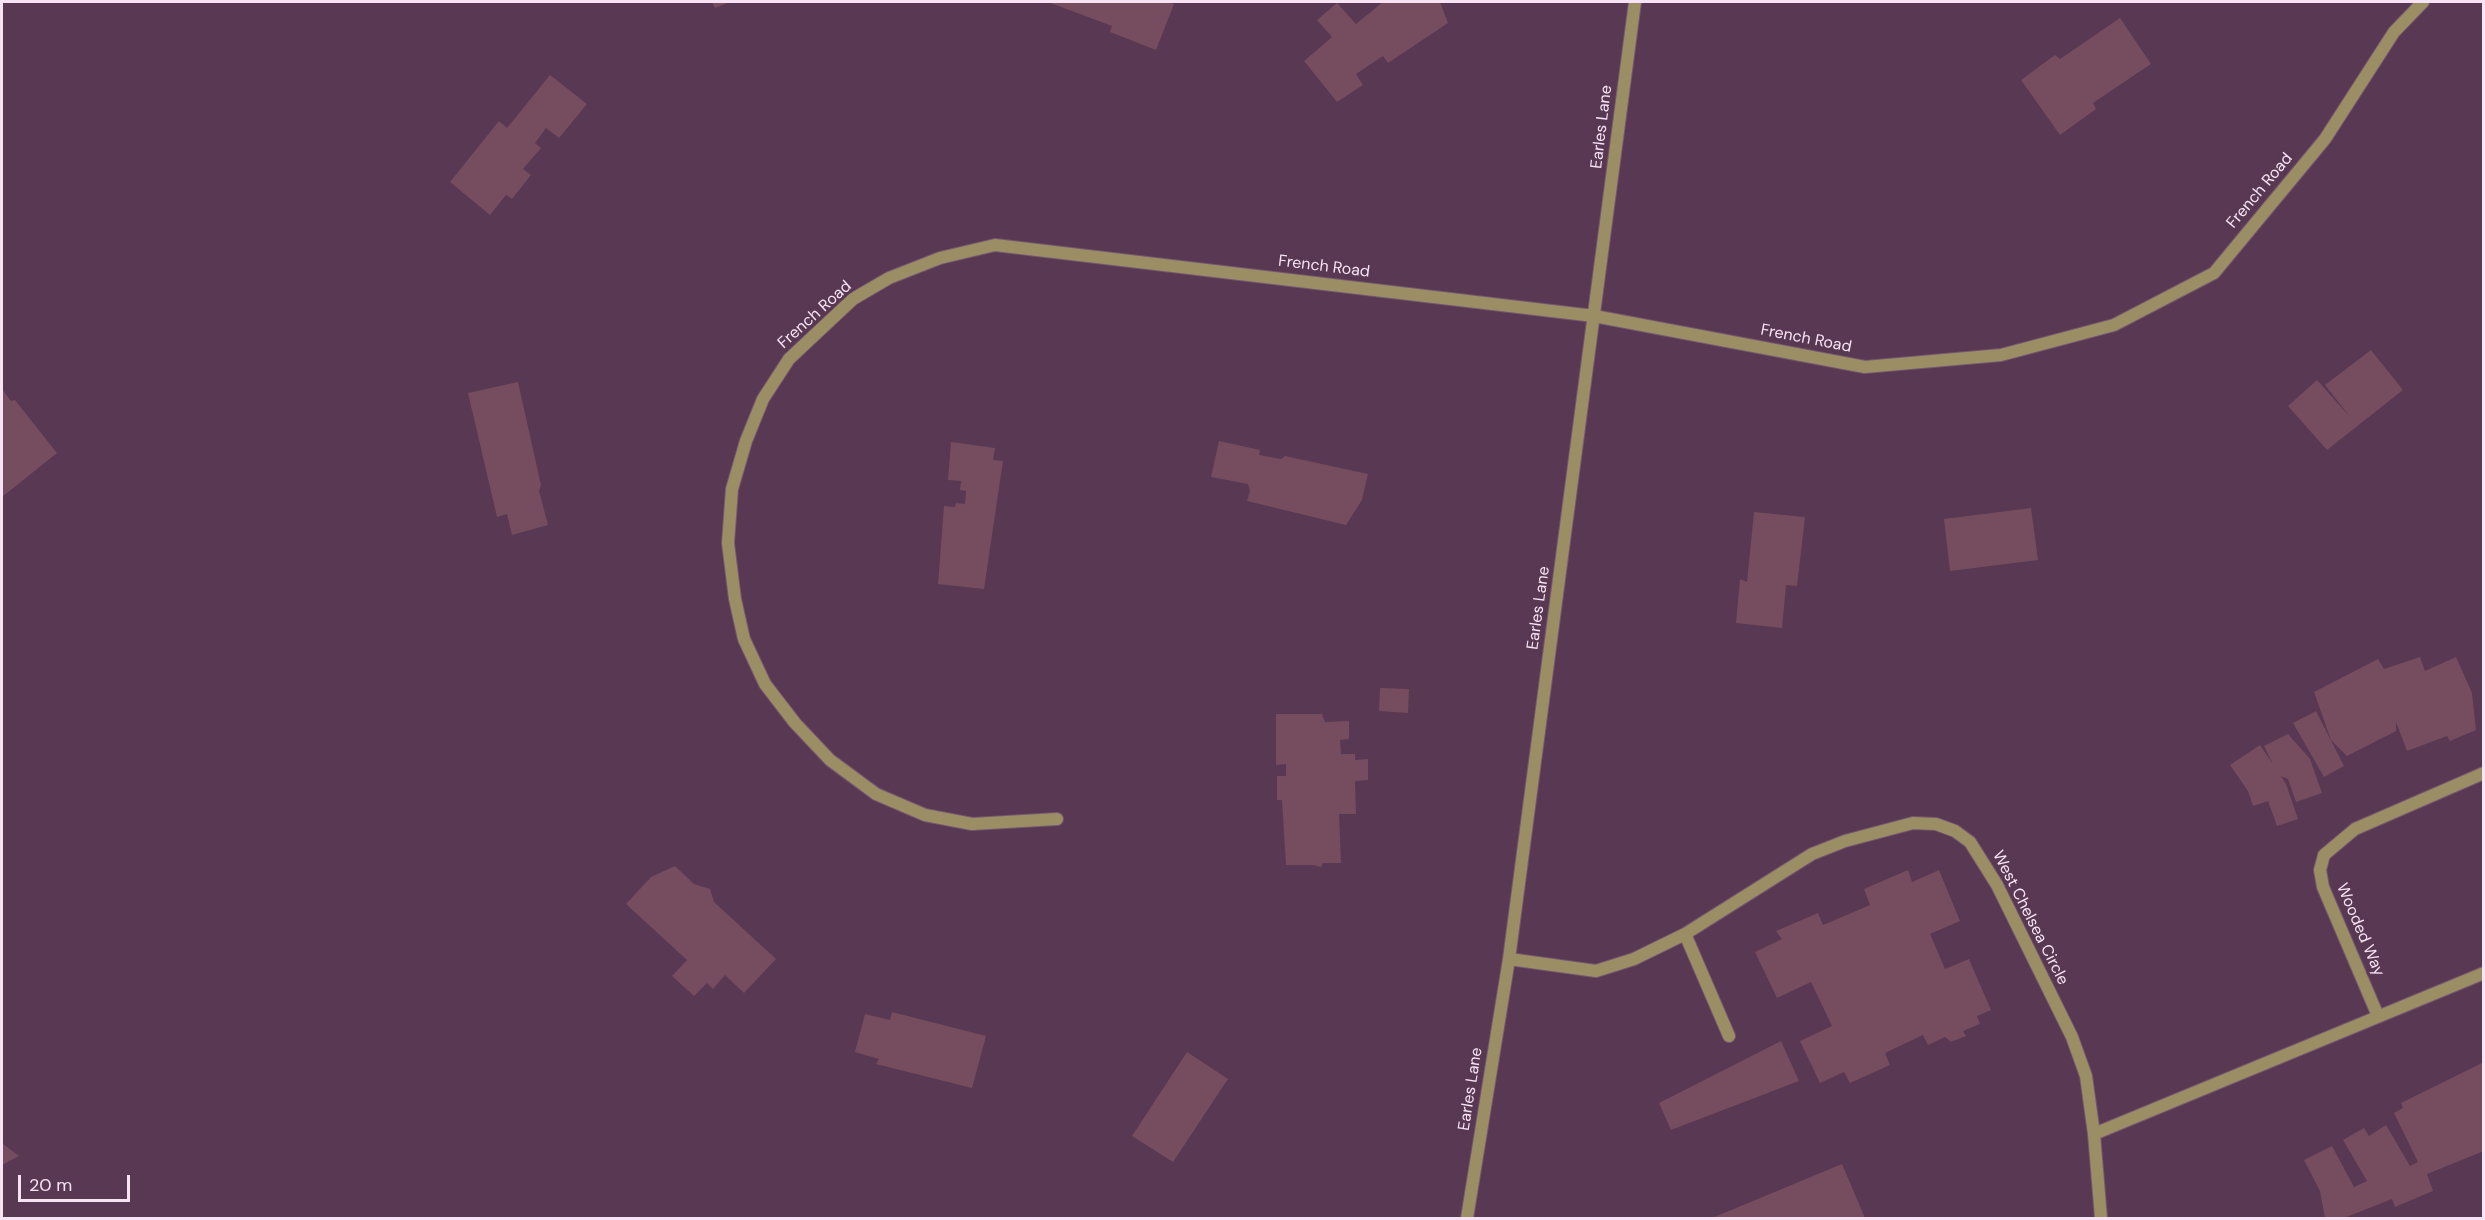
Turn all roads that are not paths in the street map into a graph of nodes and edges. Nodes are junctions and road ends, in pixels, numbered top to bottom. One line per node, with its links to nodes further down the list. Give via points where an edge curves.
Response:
1 (1635, 2): 3 (street, Earles Lane)
2 (2422, 2): 3 (street, French Road, via 2394,32 2325,139 2214,273 2114,325 2001,355 1865,367)
3 (1594, 316): 5 (street, French Road, via 995,244 896,274 853,299 789,359 763,399 746,441 732,489 728,543 744,639 765,684 830,760 876,794 925,815 972,824); 7 (street, Earles Lane)
4 (2484, 773): 9 (street, Wooded Way, via 2355,829 2324,855 2320,870 2323,886)
5 (1058, 819)
6 (1685, 934): 7 (street, West Chelsea Circle, via 1634,959 1596,971); 10 (street); 11 (street, West Chelsea Circle, via 1812,854 1845,841 1913,823 1936,824 1955,831 1970,842 1992,877 2072,1037 2086,1076)
7 (1509, 959): 12 (street, Earles Lane)
8 (2484, 973): 9 (street)
9 (2378, 1016): 11 (street)
10 (1729, 1036)
11 (2094, 1134): 13 (street, West Chelsea Circle)
12 (1467, 1218)
13 (2101, 1218)

